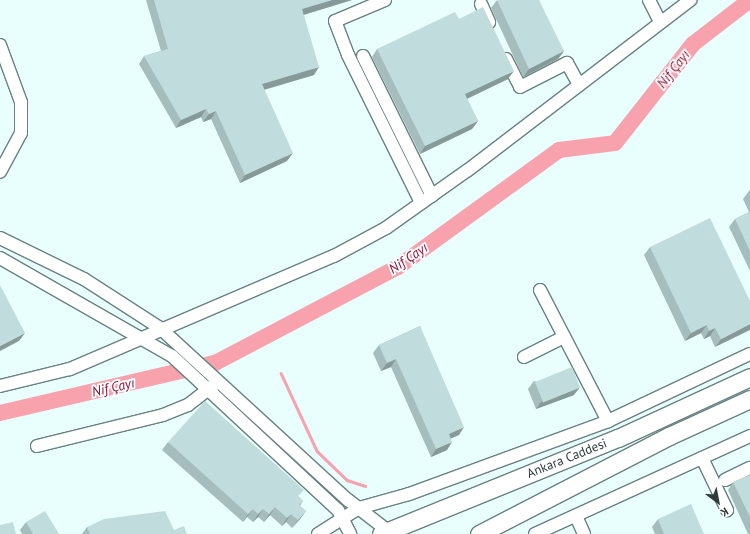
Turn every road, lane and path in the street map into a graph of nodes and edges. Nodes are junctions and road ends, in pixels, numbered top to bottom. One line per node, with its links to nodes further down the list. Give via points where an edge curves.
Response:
1 (385, 0): 13 (street, via 335,21 348,55)
2 (649, 0): 5 (street)
3 (690, 0): 5 (street)
4 (481, 4): 6 (street)
5 (660, 22): 10 (street)
6 (494, 32)
7 (0, 45): 11 (street, via 21,102 21,133)
8 (500, 46): 10 (street, via 520,87 567,64)
9 (363, 56): 12 (street)
10 (579, 85): 12 (street)
11 (0, 172)
12 (432, 196): 13 (street)
13 (421, 203): 17 (street, via 386,228 334,256)
14 (0, 238): 17 (street, via 84,279)
15 (0, 258): 18 (street)
16 (540, 290): 19 (street)
17 (160, 328): 18 (street); 22 (street)
18 (142, 337): 24 (street, via 70,369); 25 (street, via 172,356)
19 (564, 337): 21 (street); 27 (street)
20 (750, 354): 27 (street)
21 (524, 357)
22 (215, 376): 25 (street); 33 (street)
23 (750, 377): 37 (highway, Ankara Caddesi, via 618,438)
24 (0, 386)
25 (209, 390): 29 (street, via 188,405 163,414); 36 (street)
26 (750, 399): 40 (highway, Ankara Caddesi, via 669,436)
27 (608, 421): 33 (street, via 409,494)
28 (750, 436): 30 (street)
29 (37, 446)
30 (702, 458): 34 (street); 35 (street)
31 (750, 468): 32 (street)
32 (725, 480)
33 (359, 508): 36 (street); 37 (street)
34 (727, 510)
35 (576, 516): 41 (street); 42 (street)
36 (341, 517): 38 (street); 39 (street)
37 (387, 533)
38 (318, 534)
39 (350, 534)
40 (478, 534)
41 (535, 534)
42 (584, 534)

